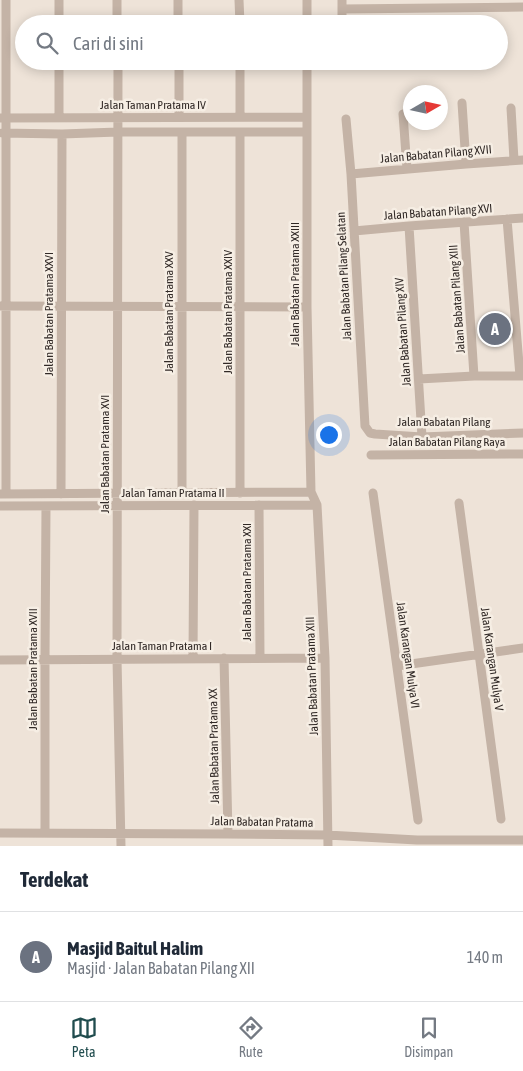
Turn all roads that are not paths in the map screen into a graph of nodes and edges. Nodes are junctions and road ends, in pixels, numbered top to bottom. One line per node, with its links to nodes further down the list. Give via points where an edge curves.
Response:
1 (6, 0): 26 (street)
2 (59, 0): 10 (street)
3 (117, 0): 11 (street)
4 (178, 0): 12 (street)
5 (240, 0): 13 (street)
6 (307, 0): 14 (street)
7 (513, 4): 8 (street); 9 (street)
8 (342, 5)
9 (523, 7)
10 (59, 15)
11 (117, 15)
12 (178, 15)
13 (240, 15)
14 (307, 15)
15 (59, 70): 27 (street)
16 (118, 70): 23 (street, Jalan Babatan Pratama XVI)
17 (178, 70): 24 (street)
18 (240, 70): 22 (street)
19 (307, 70): 25 (street, Jalan Babatan Pratama XXIII)
20 (462, 103): 37 (street)
21 (511, 108): 36 (street)
22 (240, 116): 24 (street, Jalan Taman Pratama IV); 25 (street, Jalan Taman Pratama IV)
23 (118, 117): 24 (street, Jalan Taman Pratama IV); 27 (street, Jalan Taman Pratama IV); 30 (street, Jalan Babatan Pratama XVI)
24 (179, 117)
25 (307, 117): 33 (street, Jalan Babatan Pratama XXIII)
26 (3, 118): 27 (street, Jalan Taman Pratama IV); 34 (street)
27 (60, 118)
28 (346, 119): 39 (street, Jalan Babatan Pilang Selatan)
29 (404, 130): 38 (street)
30 (118, 132): 31 (street); 35 (street); 47 (street, Jalan Babatan Pratama XVI)
31 (182, 132): 32 (street); 48 (street, Jalan Babatan Pratama XXV)
32 (240, 132): 33 (street); 49 (street, Jalan Babatan Pratama XXIV)
33 (307, 132): 50 (street, Jalan Babatan Pratama XXIII)
34 (3, 133): 35 (street); 45 (street)
35 (62, 134): 46 (street, Jalan Babatan Pratama XXVI)
36 (518, 160): 37 (street, Jalan Babatan Pilang XVII)
37 (466, 164): 38 (street, Jalan Babatan Pilang XVII)
38 (407, 169): 39 (street, Jalan Babatan Pilang XVII)
39 (351, 174): 44 (street, Jalan Babatan Pilang Selatan)
40 (523, 218): 41 (street, Jalan Babatan Pilang XVI)
41 (507, 219): 42 (street, Jalan Babatan Pilang XVI); 52 (street)
42 (464, 222): 43 (street, Jalan Babatan Pilang XVI); 51 (street, Jalan Babatan Pilang XIII)
43 (409, 226): 44 (street, Jalan Babatan Pilang XVI); 53 (street, Jalan Babatan Pilang XIV)
44 (354, 231): 54 (street, Jalan Babatan Pilang Selatan)
45 (3, 306): 46 (street); 64 (street)
46 (62, 306): 47 (street); 65 (street, Jalan Babatan Pratama XXVI)
47 (118, 306): 48 (street); 60 (street, Jalan Babatan Pratama XVI)
48 (182, 306): 49 (street); 61 (street, Jalan Babatan Pratama XXV)
49 (240, 306): 50 (street); 62 (street, Jalan Babatan Pratama XXIV)
50 (307, 307): 59 (street, Jalan Babatan Pratama XXIII)
51 (474, 376): 52 (street); 53 (street)
52 (522, 376)
53 (419, 379): 56 (street, Jalan Babatan Pilang XIV)
54 (367, 431): 56 (street, Jalan Babatan Pilang)
55 (523, 433): 56 (street, Jalan Babatan Pilang)
56 (422, 437)
57 (523, 454): 58 (street, Jalan Babatan Pilang Raya)
58 (371, 455)
59 (311, 492): 62 (street, Jalan Taman Pratama II); 70 (street, Jalan Babatan Pratama XXIII)
60 (117, 493): 61 (street, Jalan Taman Pratama II); 65 (street, Jalan Taman Pratama II); 67 (street, Jalan Babatan Pratama XVI)
61 (182, 493): 62 (street, Jalan Taman Pratama II)
62 (240, 493)
63 (373, 493): 82 (street, Jalan Karangan Mulya VI)
64 (3, 494): 65 (street, Jalan Taman Pratama II)
65 (61, 494)
66 (459, 503): 74 (street, Jalan Karangan Mulya V)
67 (117, 505): 68 (street, Jalan Taman Pratama II); 72 (street, Jalan Taman Pratama II); 79 (street, Jalan Babatan Pratama XVI)
68 (194, 505): 69 (street, Jalan Taman Pratama II); 75 (street)
69 (259, 505): 70 (street, Jalan Taman Pratama II); 77 (street, Jalan Babatan Pratama XXI)
70 (317, 505): 78 (street, Jalan Babatan Pratama XIII)
71 (0, 506): 72 (street, Jalan Taman Pratama II)
72 (46, 506): 81 (street, Jalan Babatan Pratama XVII)
73 (523, 648): 74 (street)
74 (479, 654): 82 (street); 83 (street, Jalan Karangan Mulya V)
75 (193, 658): 76 (street, Jalan Taman Pratama I); 79 (street, Jalan Taman Pratama I)
76 (224, 658): 77 (street, Jalan Taman Pratama I); 88 (street, Jalan Babatan Pratama XX)
77 (260, 658): 78 (street, Jalan Taman Pratama I)
78 (325, 658): 89 (street, Jalan Babatan Pratama XIII)
79 (117, 659): 81 (street, Jalan Taman Pratama I); 87 (street, Jalan Babatan Pratama XVI)
80 (0, 660): 81 (street, Jalan Taman Pratama I)
81 (45, 660): 86 (street, Jalan Babatan Pratama XVII)
82 (397, 666): 84 (street, Jalan Karangan Mulya VI)
83 (501, 818)
84 (418, 820)
85 (0, 833): 86 (street, Jalan Babatan Pratama)
86 (45, 833): 87 (street, Jalan Babatan Pratama)
87 (120, 833): 88 (street, Jalan Babatan Pratama); 94 (street, Jalan Babatan Pratama XVI)
88 (228, 834): 89 (street, Jalan Babatan Pratama)
89 (327, 835): 91 (street, Jalan Babatan Pratama); 95 (street, Jalan Babatan Pratama XIII)
90 (523, 840): 93 (street, Jalan Babatan Pratama)
91 (397, 843): 92 (street, Jalan Babatan Pratama)
92 (417, 843): 93 (street, Jalan Babatan Pratama)
93 (486, 843)
94 (120, 846)
95 (328, 846)

